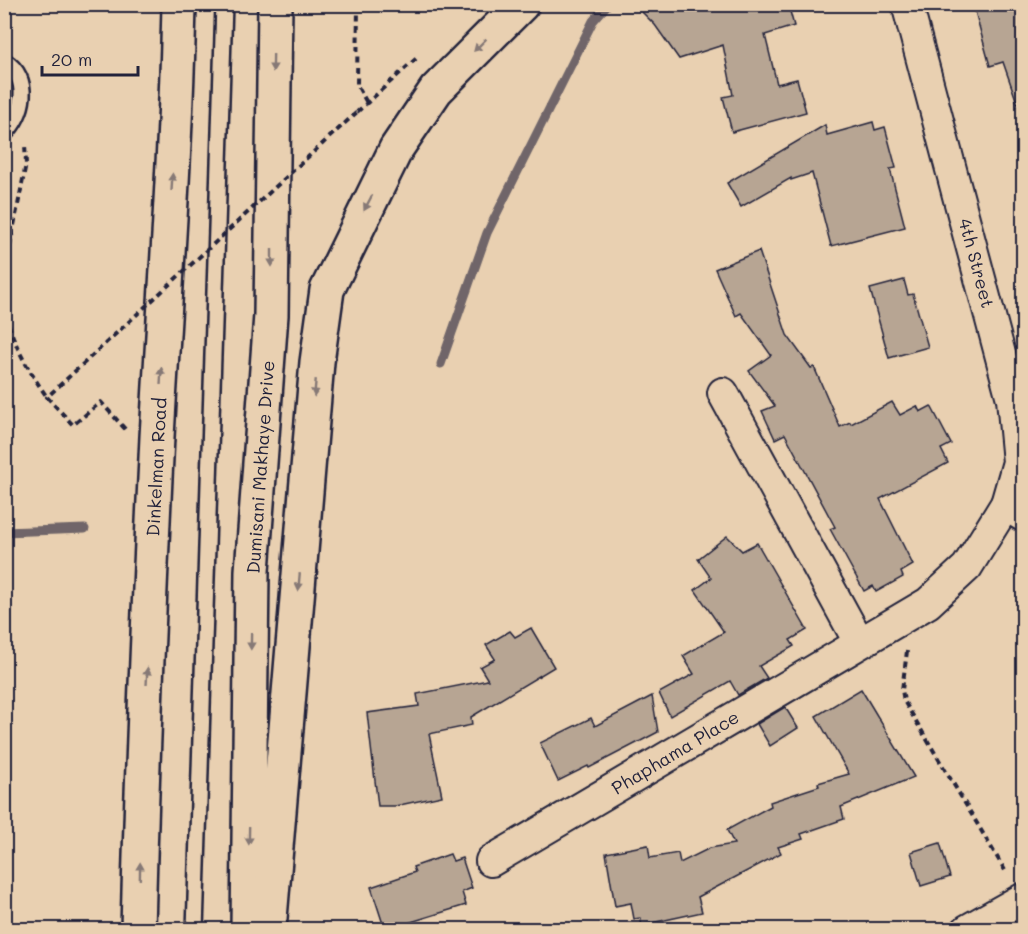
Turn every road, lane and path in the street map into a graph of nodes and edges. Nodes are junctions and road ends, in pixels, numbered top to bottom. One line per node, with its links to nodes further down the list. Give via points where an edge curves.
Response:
1 (179, 4): 21 (main road, Dinkelman Road, one-way to 1)
2 (224, 4): 22 (lane)
3 (275, 4): 23 (main road, Dumisani Makhaye Drive, one-way to 23, via 271,315 252,571)
4 (358, 4): 8 (path, via 357,85)
5 (522, 4): 24 (main road, one-way to 24, via 436,90 396,149 327,290 317,362)
6 (907, 4): 16 (street, 4th Street, via 1012,399 1018,462)
7 (4, 61): 10 (lane, via 12,66 20,81 23,101 18,120)
8 (368, 103)
9 (357, 112): 14 (path, bridge)
10 (5, 134): 11 (path, via 24,143 27,151)
11 (4, 277)
12 (4, 304): 14 (path, via 16,348)
13 (723, 393): 18 (street)
14 (47, 397): 15 (path, bridge, via 73,425 100,402)
15 (125, 429)
16 (1015, 510): 17 (street, Phaphama Place, via 950,586)
17 (905, 617): 18 (street, Phaphama Place); 20 (path, via 904,700)
18 (859, 642): 19 (street, Phaphama Place)
19 (491, 861)
20 (1023, 899): 25 (street)
21 (138, 930)
22 (195, 930)
23 (248, 930)
24 (269, 930)
25 (967, 930)

